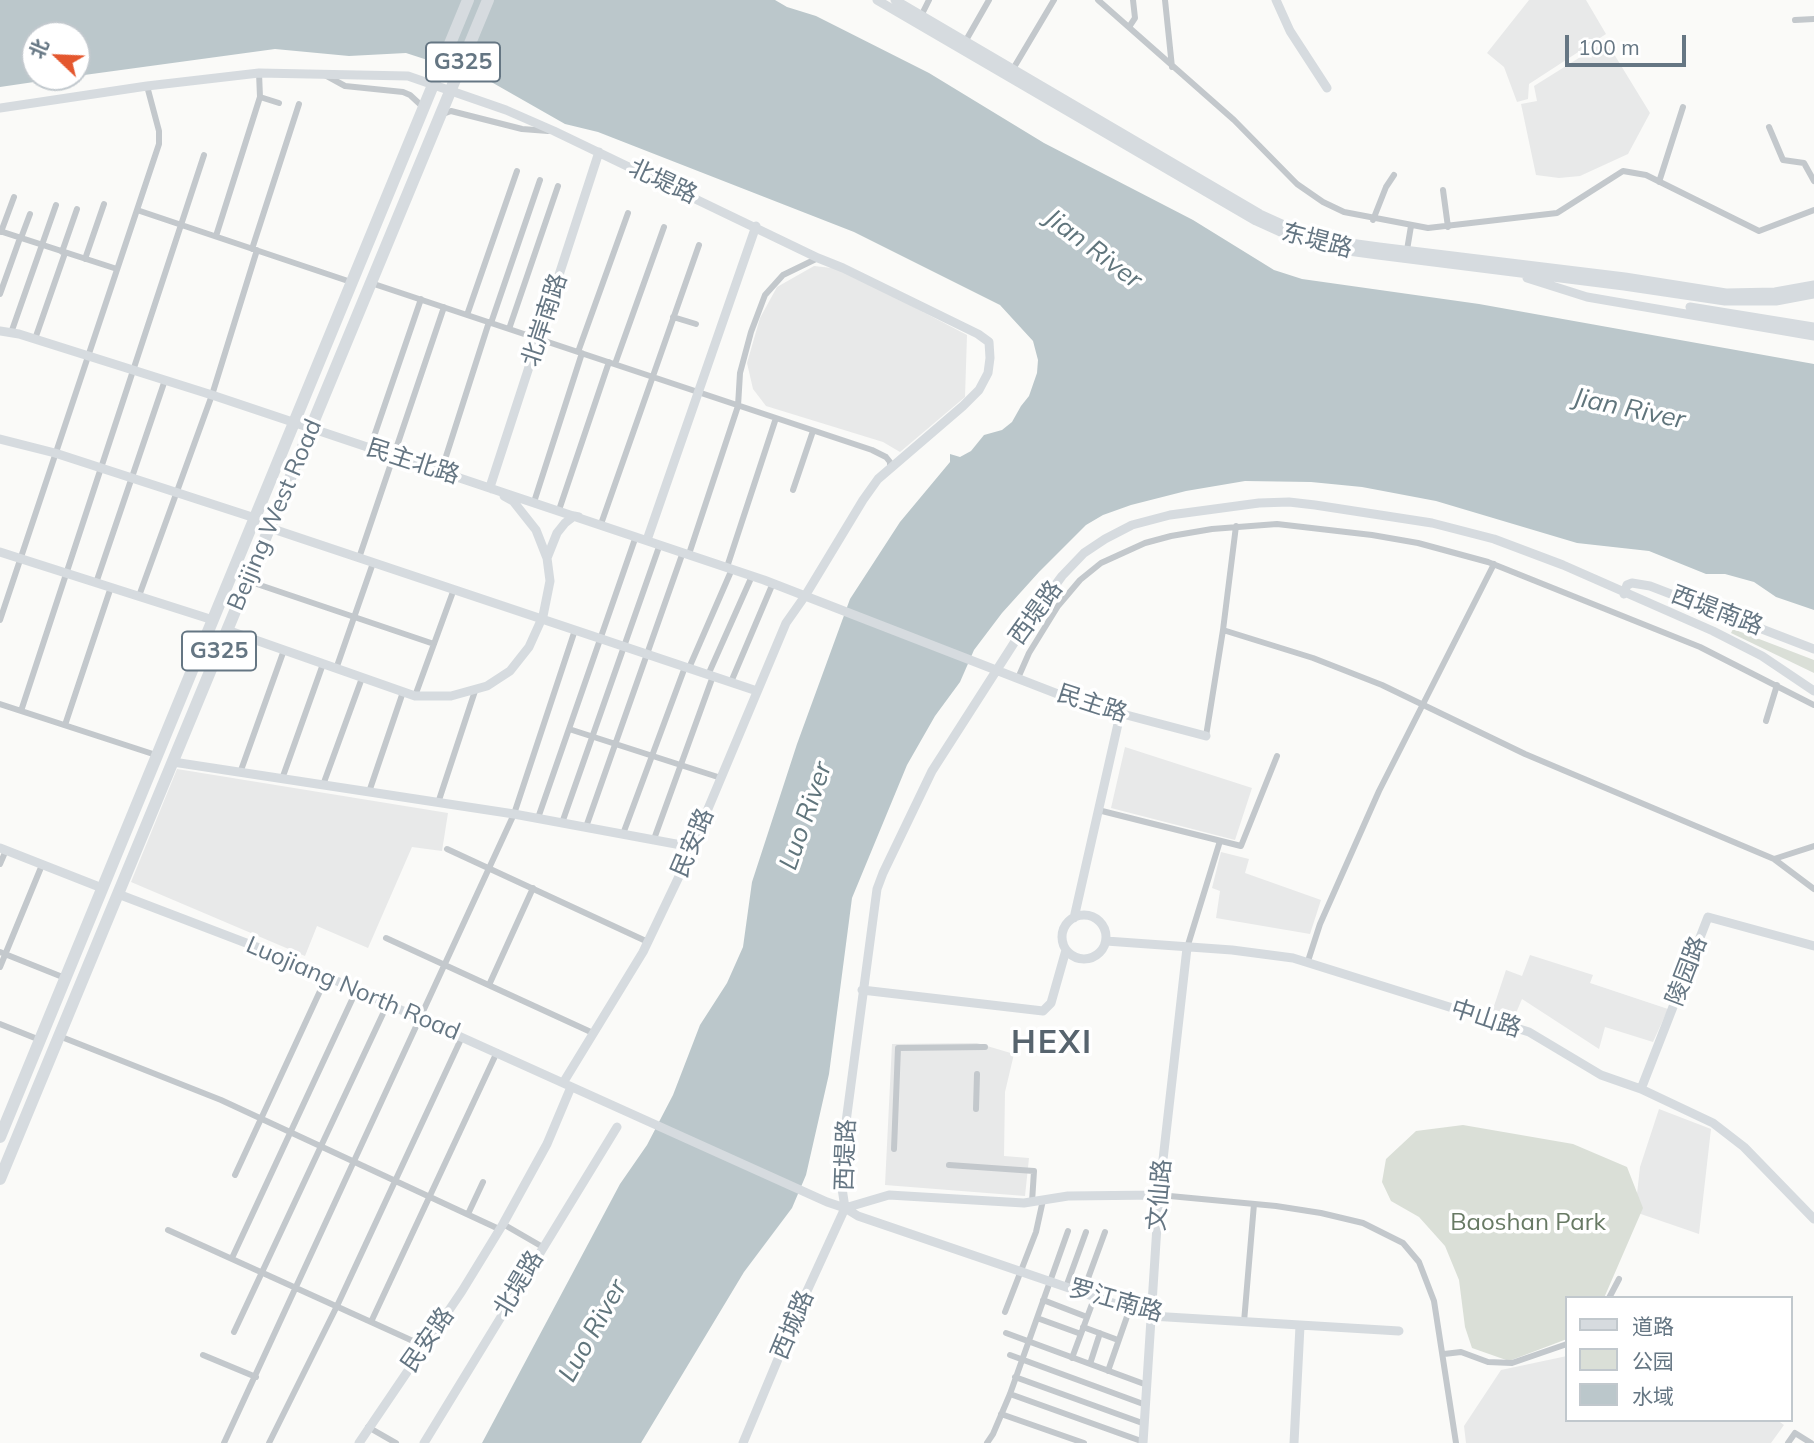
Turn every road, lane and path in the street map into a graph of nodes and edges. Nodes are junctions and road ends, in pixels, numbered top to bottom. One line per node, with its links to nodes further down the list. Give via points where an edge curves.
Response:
1 (468, 0): 28 (highway, G325)
2 (488, 0): 29 (highway, G325)
3 (877, 0): 66 (street, 东堤路, via 1286,236 1326,248)
4 (895, 0): 12 (street, 东堤路)
5 (929, 0): 12 (street)
6 (989, 0): 16 (street)
7 (1054, 0): 18 (street)
8 (1098, 0): 15 (street)
9 (1133, 0): 15 (street, via 1135,18)
10 (1165, 0): 17 (street)
11 (1276, 0): 22 (street)
12 (921, 16): 16 (street, 东堤路)
13 (1814, 19): 14 (street)
14 (1795, 20)
15 (1129, 27): 17 (street)
16 (965, 42): 18 (street, 东堤路)
17 (1172, 67): 49 (street, via 1313,196)
18 (1013, 69): 61 (street, 东堤路, via 1275,221 1328,240)
19 (259, 73): 20 (street, 北堤路); 21 (street, 北堤路); 23 (street)
20 (321, 73): 28 (street, via 345,86 410,94); 31 (street, 北堤路, via 420,79)
21 (147, 86): 27 (street, 北堤路); 45 (street, via 159,144)
22 (1327, 88)
23 (260, 97): 24 (street); 56 (street)
24 (279, 103)
25 (299, 104): 60 (street)
26 (1683, 107): 38 (street)
27 (0, 108)
28 (421, 112): 67 (highway, Beijing West Road / G325)
29 (439, 119): 31 (street, via 451,111 522,129); 68 (highway, Beijing West Road / G325)
30 (1769, 127): 37 (street, via 1783,160 1804,163)
31 (554, 131): 32 (street, 北堤路)
32 (599, 152): 51 (street, 北堤路); 89 (street, 北岸南路)
33 (204, 155): 50 (street)
34 (517, 171): 77 (street)
35 (1394, 175): 49 (street)
36 (540, 180): 81 (street)
37 (1814, 181)
38 (1659, 182): 46 (street, via 1760,231); 54 (street, via 1623,171 1557,214)
39 (558, 186): 84 (street)
40 (1443, 190): 54 (street)
41 (14, 197): 55 (street)
42 (104, 204): 64 (street)
43 (56, 205): 58 (street)
44 (76, 209): 62 (street)
45 (137, 210): 50 (street); 65 (street)
46 (1814, 210)
47 (628, 213): 90 (street)
48 (30, 214): 57 (street)
49 (1373, 220): 52 (street)
50 (181, 225): 56 (street); 93 (street)
51 (755, 226): 63 (street, 北堤路); 96 (street)
52 (1411, 226): 54 (street); 61 (street)
53 (664, 227): 92 (street)
54 (1448, 227)
55 (1, 231): 57 (street)
56 (216, 236): 60 (street)
57 (20, 238): 58 (street); 71 (street)
58 (42, 245): 62 (street); 86 (street)
59 (699, 245): 79 (street)
60 (254, 249): 67 (street); 97 (street)
61 (1407, 250): 70 (street, 东堤路)
62 (63, 252): 64 (street); 88 (street)
63 (818, 258): 98 (street, via 783,275 765,295 740,373); 108 (street, 北堤路, via 989,342 988,373 979,390)
64 (85, 259): 65 (street)
65 (117, 269): 91 (street)
66 (1506, 271): 70 (street, 东堤路); 78 (street, via 1587,297)
67 (351, 282): 100 (highway, Beijing West Road / G325)
68 (371, 283): 73 (street); 101 (highway, Beijing West Road / G325)
69 (1814, 285): 70 (street, 东堤路, via 1744,294)
70 (1683, 290): 74 (street, 东堤路, via 1725,301); 76 (street)
71 (0, 294)
72 (1814, 294): 74 (street, 东堤路)
73 (421, 299): 75 (street); 104 (street)
74 (1765, 301): 80 (street)
75 (444, 307): 77 (street); 106 (street)
76 (1690, 307): 78 (street); 80 (street)
77 (467, 314): 81 (street)
78 (1696, 316): 87 (street)
79 (673, 317): 82 (street); 94 (street)
80 (1762, 318): 83 (street)
81 (490, 323): 84 (street); 111 (street)
82 (696, 324)
83 (1814, 327)
84 (509, 329): 89 (street)
85 (0, 331): 86 (street, 民主北路)
86 (11, 333): 88 (street, 民主北路)
87 (1814, 336)
88 (35, 339): 91 (street, 民主北路)
89 (538, 339): 90 (street); 113 (street, 北岸南路)
90 (580, 353): 92 (street); 116 (street)
91 (87, 356): 93 (street, 民主北路); 105 (street)
92 (612, 363): 94 (street); 117 (street)
93 (132, 370): 95 (street, 民主北路); 109 (street)
94 (652, 377): 96 (street); 120 (street)
95 (165, 380): 97 (street, 民主北路); 112 (street)
96 (697, 392): 98 (street); 124 (street)
97 (212, 395): 100 (street, 民主北路); 115 (street)
98 (738, 406): 99 (street); 127 (street)
99 (776, 418): 102 (street); 133 (street)
100 (294, 423): 101 (street, 民主北路); 118 (highway, Beijing West Road / G325)
101 (311, 428): 104 (street, 民主北路); 122 (highway, Beijing West Road / G325)
102 (813, 431): 107 (street); 114 (street)
103 (0, 439): 105 (street)
104 (370, 448): 106 (street, 民主北路)
105 (55, 453): 109 (street); 130 (street)
106 (393, 456): 111 (street, 民主北路); 128 (street)
107 (886, 457): 108 (street); 110 (street)
108 (902, 458): 110 (street, 北堤路)
109 (100, 468): 112 (street); 134 (street)
110 (890, 468): 143 (street, 北堤路, via 863,500)
111 (441, 472): 113 (street, 民主北路)
112 (131, 478): 115 (street); 137 (street)
113 (490, 487): 116 (street, 民主北路); 129 (street, via 529,518)
114 (793, 490)
115 (177, 493): 118 (street); 142 (street)
116 (534, 502): 117 (street, 民主北路)
117 (559, 510): 119 (street, 民主北路)
118 (255, 518): 147 (highway, Beijing West Road / G325)
119 (587, 520): 120 (street, 民主北路); 129 (street, via 574,516 565,523)
120 (601, 524): 123 (street, 民主北路)
121 (1236, 526): 132 (street, via 1277,524 1372,534); 150 (street); 164 (street, via 1157,539 1092,570 1058,606)
122 (270, 528): 128 (street); 136 (highway, Beijing West Road / G325)
123 (636, 536): 124 (street, 民主北路); 151 (street)
124 (647, 540): 125 (street, 民主北路)
125 (660, 544): 127 (street, 民主北路); 153 (street)
126 (0, 552): 130 (street)
127 (686, 553): 133 (street, 民主北路); 156 (street)
128 (359, 558): 131 (street)
129 (547, 558): 145 (street, via 550,581)
130 (21, 559): 134 (street); 146 (street)
131 (373, 563): 140 (street); 144 (street)
132 (1494, 564): 166 (street, via 1669,634); 173 (street)
133 (730, 568): 135 (street, 民主北路); 160 (street)
134 (66, 573): 137 (street); 175 (street)
135 (752, 576): 138 (street, 民主北路); 162 (street)
136 (248, 581): 144 (street); 148 (highway, Beijing West Road / G325)
137 (96, 583): 139 (street)
138 (773, 583): 143 (street, 民主北路); 165 (street)
139 (111, 587): 142 (street); 178 (street)
140 (454, 590): 145 (street); 152 (street)
141 (1624, 594): 154 (street, 西堤南路, via 1632,583 1650,586); 161 (street, 西堤路, via 1563,565 1447,526 1289,502 1224,506 1150,519 1096,545 1055,585); 169 (street, 西堤路, via 1762,656)
142 (139, 596): 147 (street)
143 (806, 596): 158 (street, 民主北路); 168 (street, 民安路, via 786,622)
144 (354, 617): 152 (street); 159 (street)
145 (542, 619): 149 (street); 167 (street, via 523,656 498,680)
146 (0, 620)
147 (212, 620): 183 (highway, Beijing West Road / G325)
148 (228, 630): 155 (street); 186 (highway, Beijing West Road / G325)
149 (575, 630): 151 (street); 195 (street)
150 (1223, 630): 173 (street, via 1343,669); 181 (street)
151 (600, 639): 153 (street); 179 (street)
152 (434, 644): 171 (street)
153 (625, 647): 156 (street); 180 (street)
154 (1814, 649)
155 (284, 650): 157 (street); 188 (street)
156 (648, 654): 160 (street); 182 (street)
157 (323, 664): 159 (street); 190 (street)
158 (981, 665): 161 (street, 民主路)
159 (335, 668): 163 (street)
160 (687, 668): 162 (street); 184 (street)
161 (996, 671): 164 (street, 民主路); 229 (street, 西堤路, via 932,771 886,866 877,889)
162 (710, 675): 165 (street); 187 (street)
163 (362, 678): 170 (street); 191 (street)
164 (1017, 678): 176 (street, 民主路)
165 (731, 682): 168 (street)
166 (1777, 685): 174 (street); 177 (street)
167 (475, 691): 171 (street); 193 (street)
168 (757, 691): 189 (street, 民安路)
169 (1814, 691)
170 (403, 692): 171 (street); 192 (street)
171 (415, 696)
172 (0, 704): 175 (street)
173 (1423, 704): 206 (street, via 1525,754); 222 (street, via 1373,803)
174 (1814, 705)
175 (20, 711): 178 (street)
176 (1120, 715): 181 (street, 民主路); 194 (street)
177 (1766, 721)
178 (65, 725): 183 (street)
179 (569, 729): 180 (street); 196 (street)
180 (593, 736): 182 (street); 197 (street)
181 (1206, 736)
182 (616, 744): 184 (street); 198 (street)
183 (156, 755): 210 (highway, Beijing West Road / G325)
184 (653, 755): 187 (street); 199 (street)
185 (1277, 756): 201 (street, via 1241,846)
186 (173, 762): 188 (street); 213 (highway, Beijing West Road / G325)
187 (681, 765): 189 (street); 200 (street)
188 (240, 773): 190 (street)
189 (721, 778): 203 (street, 民安路)
190 (282, 779): 191 (street)
191 (323, 786): 192 (street)
192 (369, 792): 193 (street)
193 (438, 803): 195 (street)
194 (1098, 810): 201 (street); 214 (street)
195 (514, 814): 196 (street); 209 (street)
196 (538, 818): 197 (street)
197 (562, 823): 198 (street)
198 (586, 827): 199 (street)
199 (624, 834): 200 (street)
200 (654, 839): 203 (street)
201 (1220, 841): 219 (street)
202 (1814, 846): 206 (street)
203 (692, 847): 217 (street, 民安路)
204 (3, 849): 207 (street); 208 (street)
205 (447, 849): 209 (street)
206 (1774, 859): 212 (street)
207 (0, 864)
208 (42, 864): 210 (street); 221 (street)
209 (489, 868): 211 (street); 223 (street)
210 (102, 888): 226 (highway, Beijing West Road / G325)
211 (533, 888): 217 (street); 227 (street)
212 (1814, 889)
213 (118, 894): 225 (street, Luojiang North Road); 234 (highway, Beijing West Road / G325)
214 (1073, 918): 216 (street, via 1099,921); 220 (street, via 1063,930)
215 (386, 938): 223 (street)
216 (1106, 940): 219 (street, 中山路); 220 (street, via 1089,959 1076,958)
217 (648, 942): 233 (street, 民安路)
218 (1814, 946): 241 (street, 陵园路, via 1708,916)
219 (1187, 948): 222 (street, 中山路); 255 (street, 文仙路)
220 (1066, 950): 229 (street, via 1051,1003 1043,1011)
221 (3, 953): 224 (street); 226 (street)
222 (1308, 961): 241 (street, 中山路, via 1529,1032 1601,1075)
223 (445, 965): 227 (street); 231 (street)
224 (0, 967)
225 (327, 976): 228 (street, Luojiang North Road); 243 (street)
226 (65, 978): 236 (highway, Beijing West Road / G325)
227 (489, 985): 233 (street)
228 (357, 989): 230 (street, Luojiang North Road); 245 (street)
229 (862, 990): 260 (street, 西堤路, via 844,1137)
230 (388, 1003): 231 (street, Luojiang North Road); 247 (street)
231 (421, 1018): 235 (street, Luojiang North Road); 249 (street)
232 (0, 1024): 236 (street)
233 (593, 1032): 240 (street, 民安路)
234 (59, 1036): 243 (street); 252 (highway, Beijing West Road / G325)
235 (462, 1037): 238 (street, Luojiang North Road); 253 (street)
236 (40, 1040): 246 (highway, Beijing West Road / G325)
237 (985, 1047): 248 (street, via 898,1048)
238 (497, 1052): 240 (street, Luojiang North Road); 256 (street)
239 (977, 1074): 242 (street)
240 (567, 1085): 258 (street, Luojiang North Road); 263 (street, 民安路, via 547,1144)
241 (1641, 1089): 262 (street, 中山路, via 1713,1123 1744,1147)
242 (976, 1109)
243 (261, 1118): 245 (street); 251 (street)
244 (617, 1127): 268 (street, 北堤路)
245 (290, 1131): 247 (street); 269 (street)
246 (0, 1137)
247 (321, 1145): 249 (street); 271 (street)
248 (894, 1149)
249 (356, 1161): 253 (street); 275 (street)
250 (949, 1165): 257 (street, via 1034,1171)
251 (234, 1175)
252 (0, 1179)
253 (395, 1180): 256 (street); 280 (street)
254 (483, 1182): 261 (street)
255 (1159, 1195): 257 (street, via 1068,1196); 259 (street); 283 (street, 文仙路)
256 (429, 1196): 261 (street); 286 (street)
257 (1038, 1201): 260 (street, via 888,1195); 270 (street, via 1036,1232)
258 (827, 1202): 260 (street, 罗江南路)
259 (1254, 1204): 287 (street); 299 (street, via 1339,1217 1403,1243 1424,1274 1434,1301)
260 (845, 1208): 270 (street, 罗江南路); 319 (street, 西城路)
261 (468, 1214): 263 (street)
262 (1814, 1219)
263 (501, 1227): 268 (street); 297 (street, 民安路)
264 (168, 1230): 269 (street)
265 (1068, 1231): 273 (street)
266 (1086, 1232): 274 (street)
267 (1105, 1232): 276 (street)
268 (541, 1247): 318 (street, 北堤路)
269 (232, 1258): 271 (street)
270 (1021, 1271): 273 (street, 罗江南路); 282 (street)
271 (262, 1272): 275 (street); 291 (street)
272 (1619, 1279): 278 (street)
273 (1050, 1281): 274 (street, 罗江南路); 279 (street)
274 (1066, 1287): 276 (street, 罗江南路)
275 (297, 1288): 280 (street); 305 (street)
276 (1083, 1292): 277 (street, 罗江南路)
277 (1095, 1296): 281 (street, 罗江南路); 284 (street)
278 (1610, 1296)
279 (1043, 1300): 284 (street); 285 (street)
280 (337, 1306): 286 (street); 315 (street)
281 (1130, 1308): 283 (street, 罗江南路); 294 (street)
282 (1005, 1312)
283 (1151, 1316): 287 (street, 罗江南路); 307 (street, 文仙路)
284 (1087, 1317): 289 (street)
285 (1037, 1318): 289 (street); 295 (street)
286 (371, 1322): 297 (street)
287 (1244, 1322): 288 (street, 罗江南路)
288 (1300, 1326): 290 (street, 罗江南路); 322 (street)
289 (1082, 1330): 293 (street); 301 (street)
290 (1399, 1331)
291 (234, 1332)
292 (1006, 1333): 295 (street)
293 (1100, 1333): 294 (street); 303 (street)
294 (1118, 1340): 304 (street)
295 (1029, 1342): 301 (street); 302 (street)
296 (1566, 1345): 299 (street, via 1512,1363 1488,1362 1461,1352)
297 (424, 1346): 312 (street, 民安路)
298 (1010, 1354): 302 (street)
299 (1444, 1354): 323 (street)
300 (203, 1355): 305 (street)
301 (1072, 1358): 303 (street)
302 (1022, 1359): 306 (street); 309 (street)
303 (1090, 1364): 304 (street)
304 (1108, 1371): 307 (street)
305 (256, 1377): 314 (street)
306 (1016, 1377): 308 (street); 311 (street)
307 (1147, 1385): 309 (street, 文仙路)
308 (1010, 1394): 310 (street); 313 (street)
309 (1146, 1405): 311 (street, 文仙路)
310 (1001, 1414): 320 (street); 321 (street)
311 (1145, 1424): 313 (street, 文仙路)
312 (368, 1427): 316 (street, 民安路); 317 (street)
313 (1144, 1442)
314 (224, 1443)
315 (269, 1443)
316 (359, 1443)
317 (397, 1443)
318 (424, 1443)
319 (743, 1443)
320 (987, 1443)
321 (1084, 1443)
322 (1294, 1443)
323 (1456, 1443)
324 (1788, 1443): 325 (street, via 1795,1433)
325 (1811, 1443)

